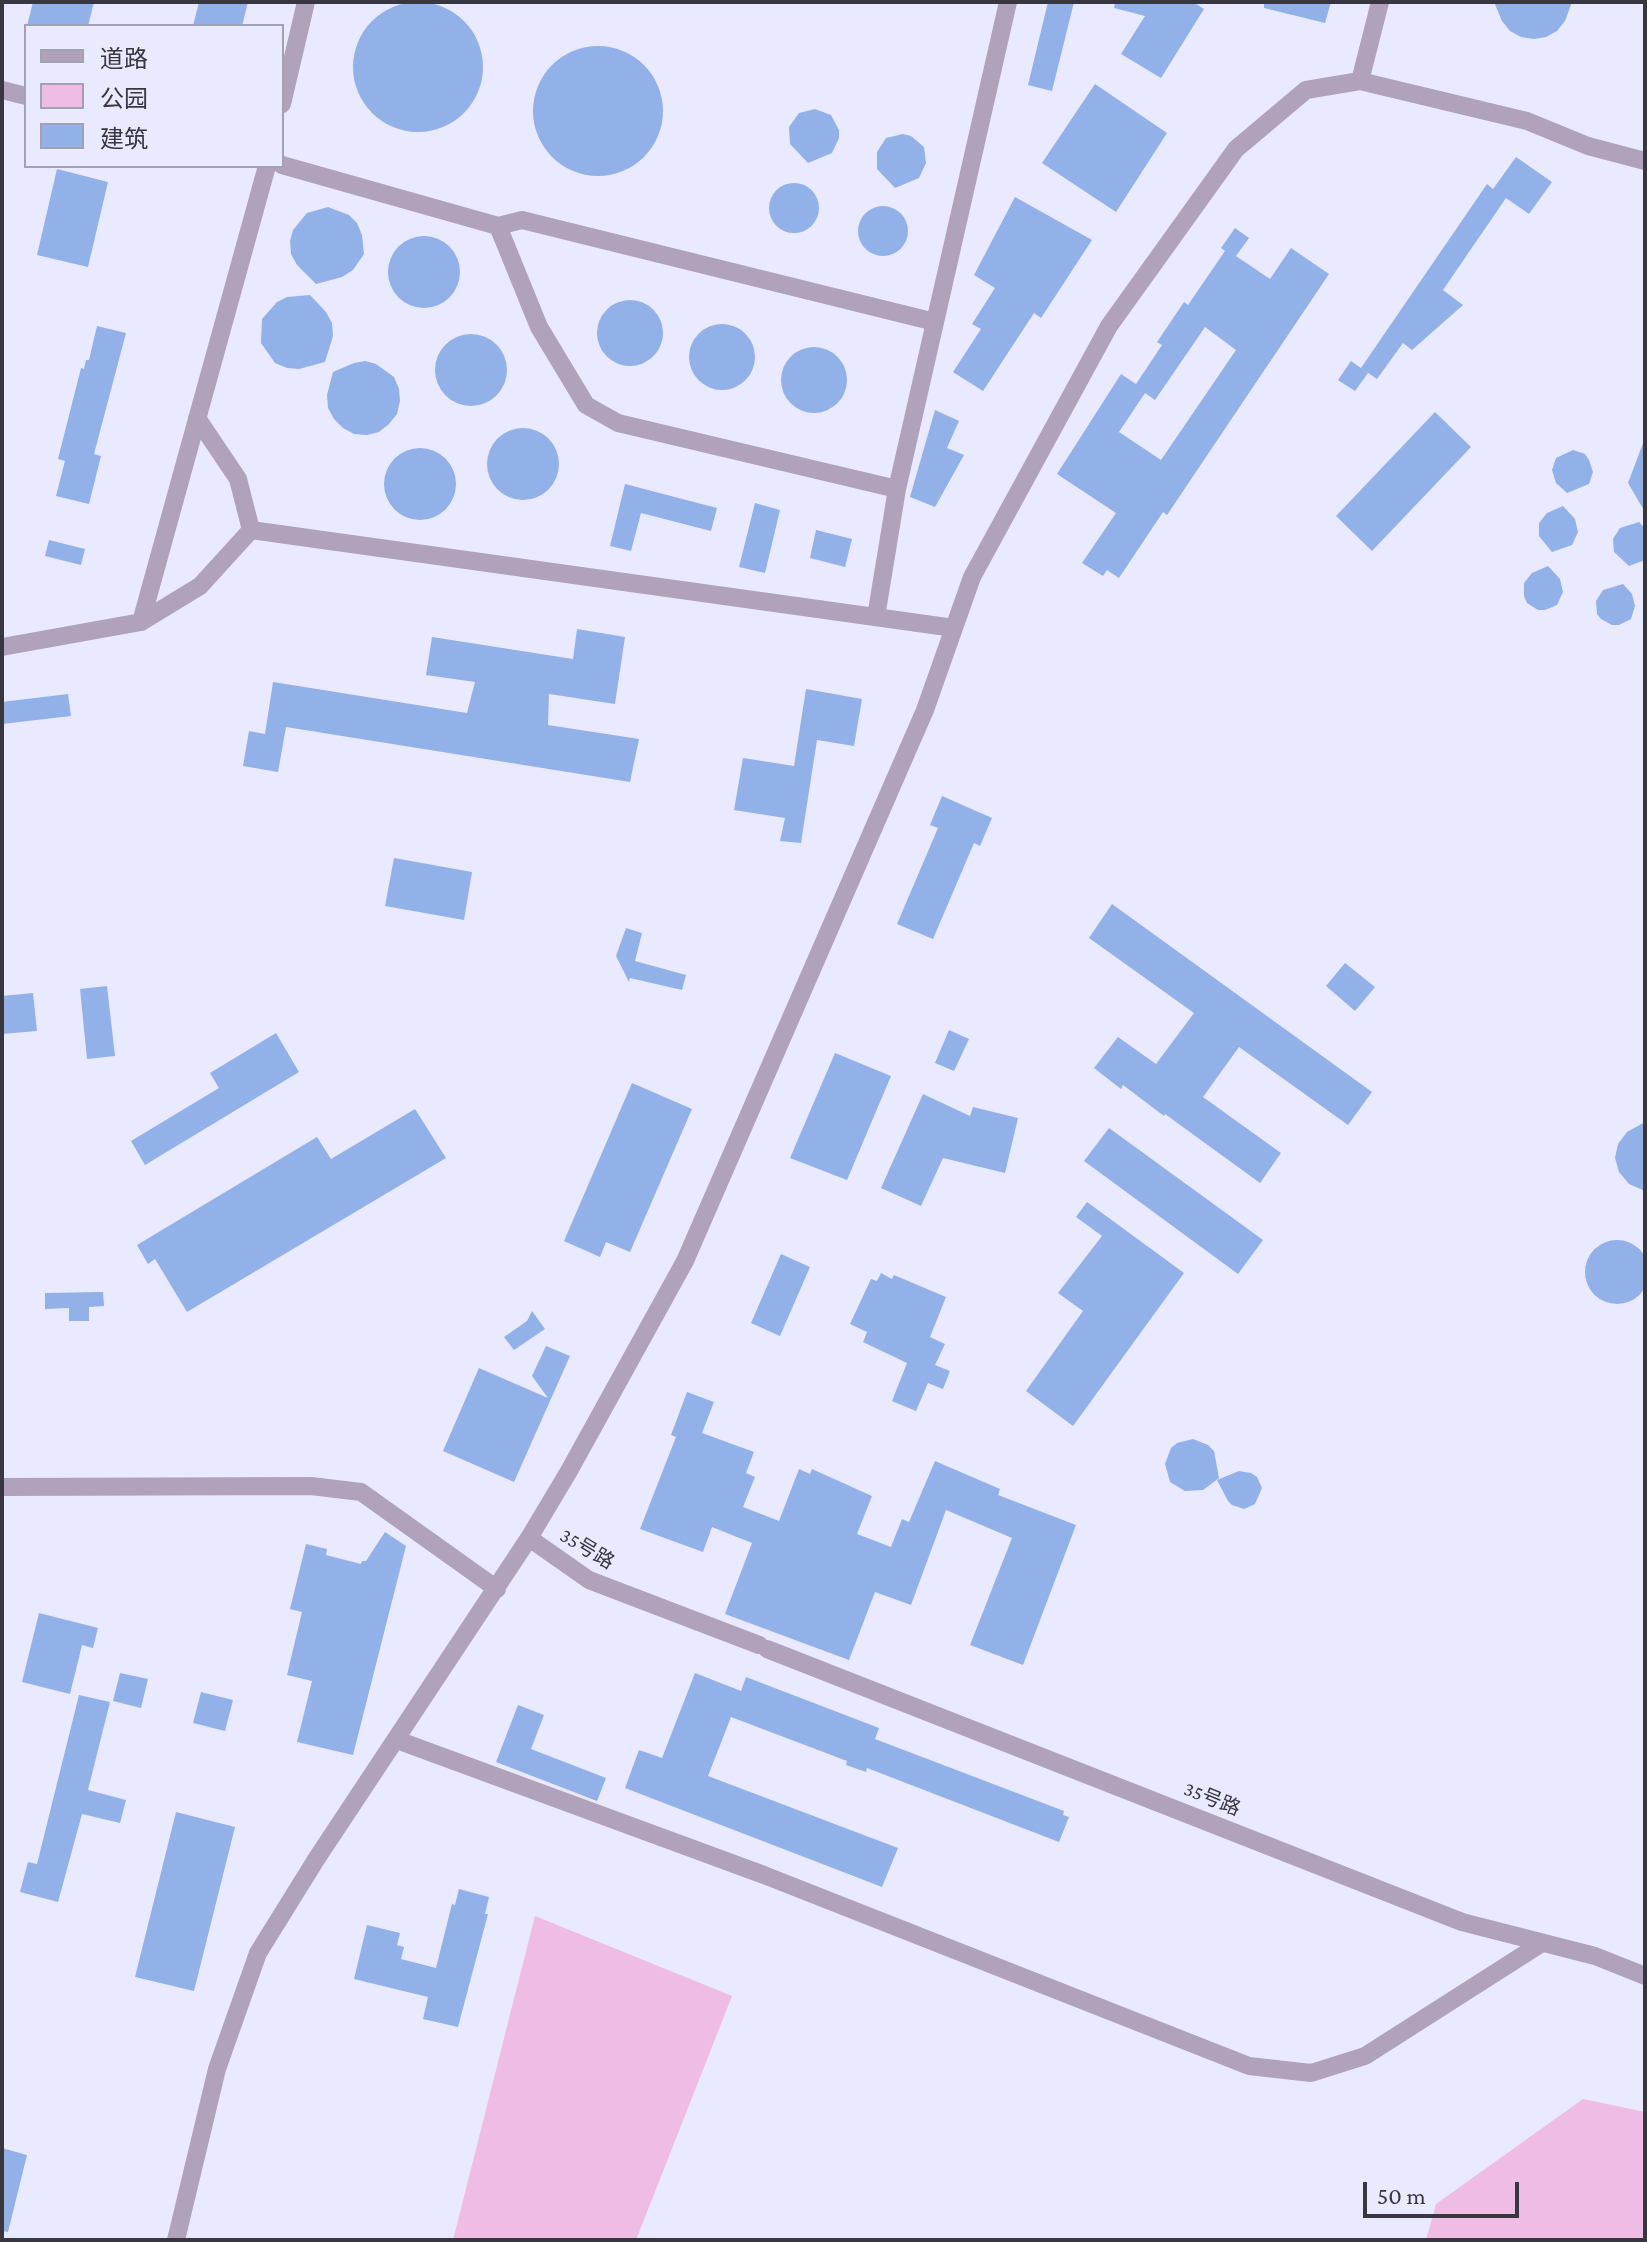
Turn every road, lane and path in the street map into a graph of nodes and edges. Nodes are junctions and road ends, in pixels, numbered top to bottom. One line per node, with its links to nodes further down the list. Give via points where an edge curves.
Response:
1 (306, 2): 7 (street)
2 (1008, 2): 12 (street)
3 (1380, 2): 4 (street)
4 (1360, 81): 8 (street, via 1527,121 1588,146); 18 (street, via 1306,90 1236,149 1109,326 972,577)
5 (2, 90): 6 (street)
6 (24, 96)
7 (284, 96)
8 (1645, 161)
9 (284, 166): 11 (street)
10 (266, 168): 13 (street)
11 (498, 226): 12 (street, via 522,220); 14 (street, via 539,327 586,405 618,423)
12 (935, 322): 14 (street)
13 (197, 418): 15 (street, via 238,479); 17 (street)
14 (897, 489): 16 (street)
15 (251, 530): 16 (street); 17 (street, via 200,586)
16 (876, 617): 18 (street)
17 (141, 622): 19 (street)
18 (954, 628): 21 (street, via 925,710 685,1261)
19 (2, 647)
20 (2, 1487): 22 (street, via 311,1486 361,1492)
21 (529, 1538): 22 (street); 24 (street, 35号路, via 589,1580 1462,1922)
22 (497, 1589): 23 (street)
23 (397, 1740): 24 (street, via 764,1875 1249,2066 1311,2073 1365,2056); 26 (street, via 258,1953 217,2069)
24 (1542, 1943): 25 (street, 35号路)
25 (1645, 1976)
26 (176, 2240)

